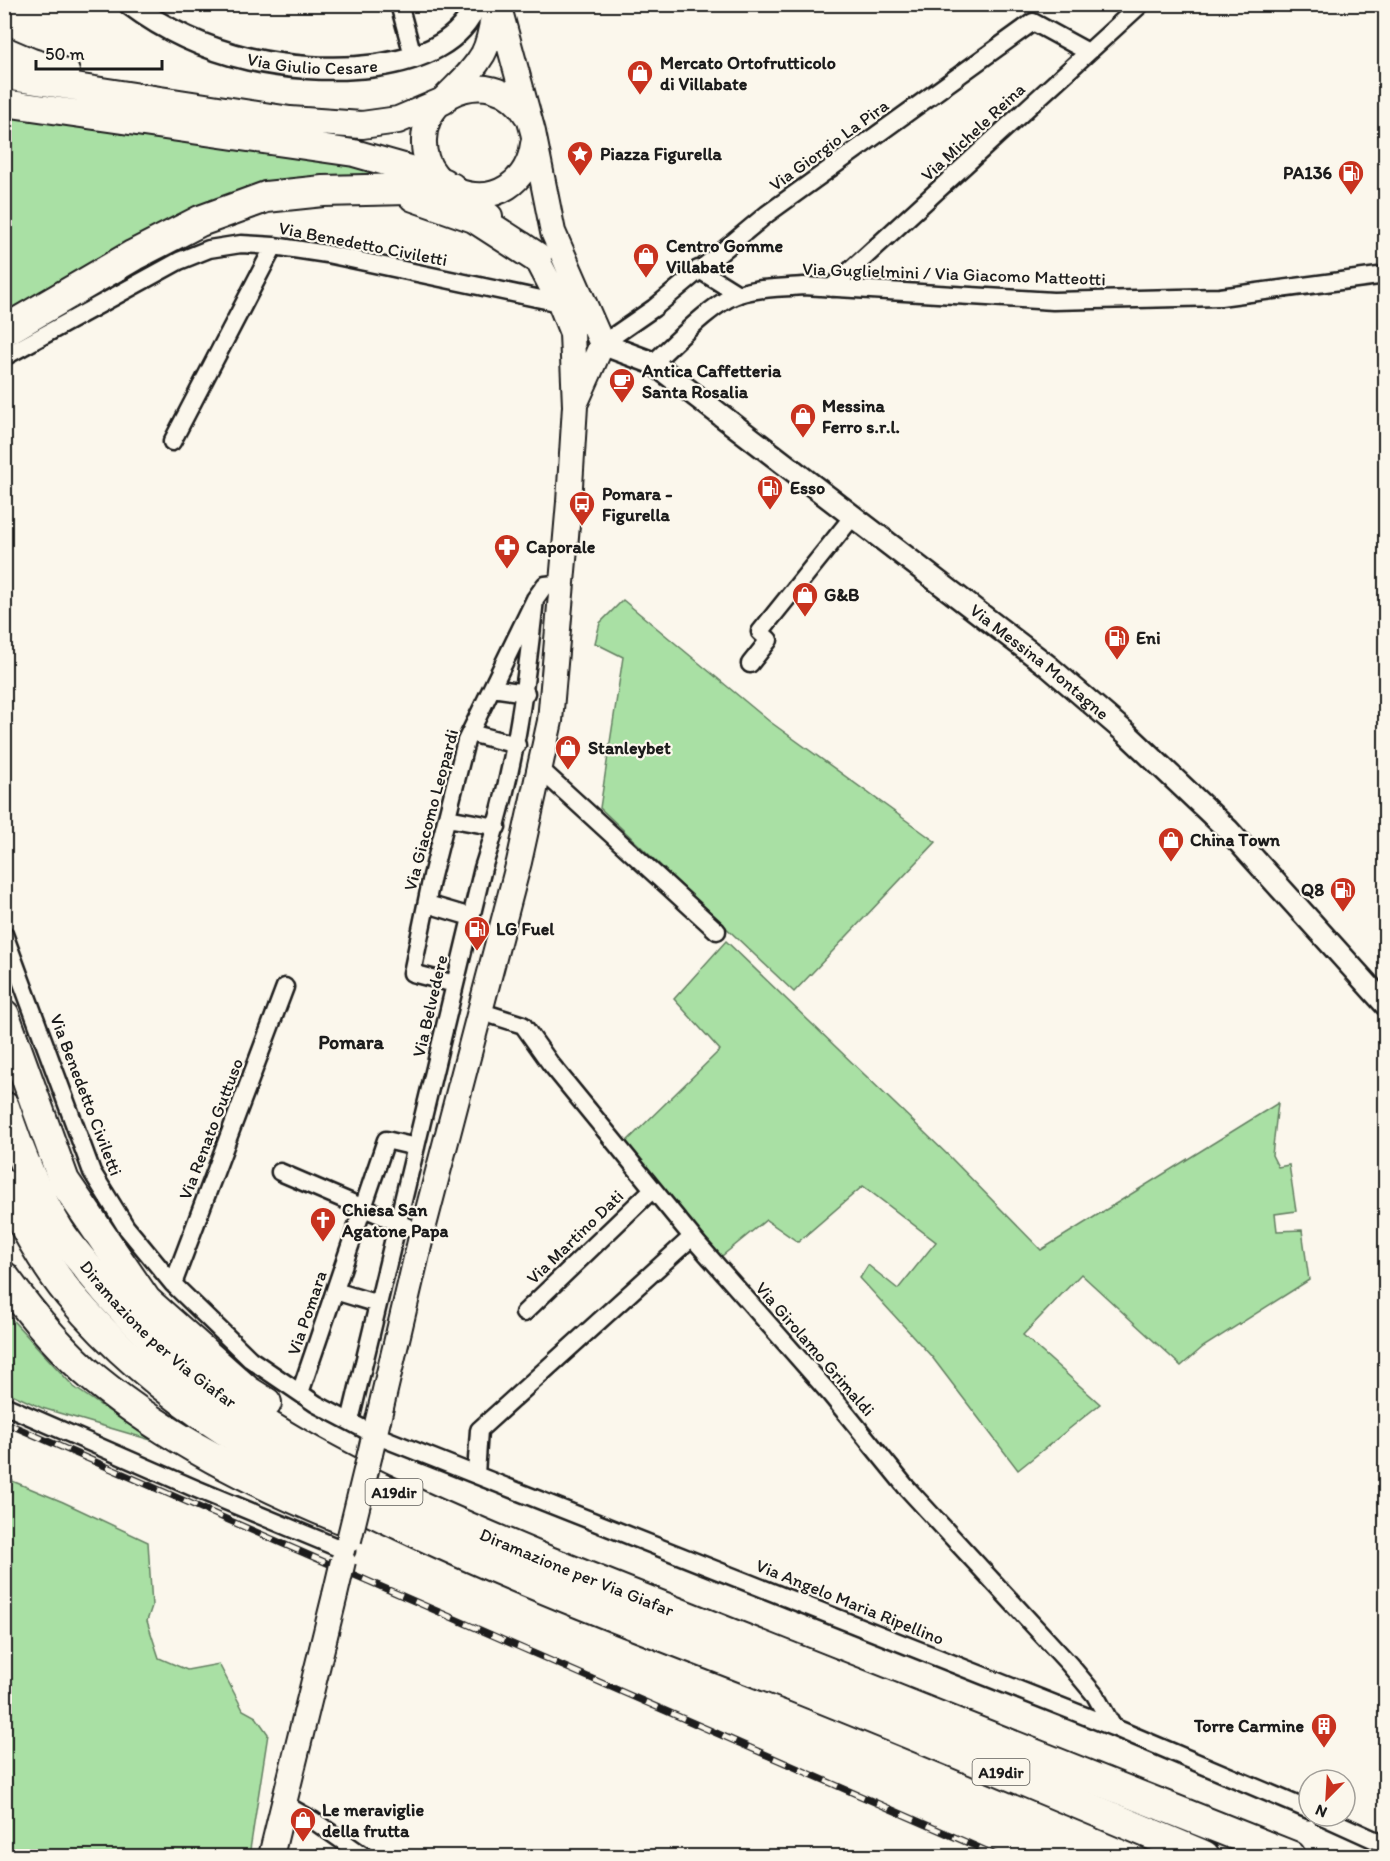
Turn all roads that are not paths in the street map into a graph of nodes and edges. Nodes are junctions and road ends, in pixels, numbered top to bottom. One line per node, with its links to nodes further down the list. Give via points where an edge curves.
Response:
1 (130, 4): 10 (street, Via Giulio Cesare, via 157,24 249,59 290,66 347,67)
2 (399, 4): 10 (street)
3 (476, 4): 6 (street)
4 (497, 4): 7 (main road); 15 (main road)
5 (1141, 4): 9 (street, Via Michele Reina)
6 (463, 28): 7 (street, via 481,29); 10 (street, Via Giulio Cesare)
7 (489, 38): 12 (main road, via 471,73)
8 (4, 50): 14 (main road, via 75,75)
9 (1088, 52): 20 (street, Via Giorgio La Pira, via 1033,22 767,214); 22 (street, Via Michele Reina)
10 (414, 59)
11 (4, 76): 14 (main road)
12 (445, 99): 14 (main road, via 398,120 362,125); 15 (main road, via 478,87 498,90 520,106); 16 (main road, via 429,117 424,138 427,159 435,174)
13 (4, 102): 16 (main road, via 354,153 407,168)
14 (208, 108)
15 (533, 138): 16 (main road, via 525,171 504,190 477,196); 27 (main road, via 554,232)
16 (450, 187): 17 (highway); 19 (main road, via 501,224)
17 (384, 190): 19 (highway, via 424,198 474,217); 25 (highway, via 266,197 211,217 134,255)
18 (274, 246): 24 (street, Via Benedetto Civiletti); 28 (street, Via Benedetto Civiletti, via 241,244 209,249 179,261); 31 (street)
19 (536, 257): 24 (main road)
20 (698, 269): 23 (street); 27 (street, Via Giorgio La Pira, via 654,308)
21 (1386, 275): 22 (street, Via Guglielmini / Via Giacomo Matteotti, via 1220,297 1053,301)
22 (831, 288): 23 (street, Via Guglielmini / Via Giacomo Matteotti, via 804,286)
23 (738, 294): 29 (street, Via Guglielmini / Via Giacomo Matteotti, via 706,314)
24 (560, 303): 26 (main road)
25 (4, 331)
26 (572, 333): 27 (main road); 30 (main road)
27 (602, 344): 29 (street, Via Messina Montagne); 30 (main road)
28 (4, 357)
29 (653, 363): 32 (street, Via Messina Montagne)
30 (574, 406): 33 (main road)
31 (172, 442)
32 (854, 514): 35 (street, via 760,632 769,640); 49 (street, Via Messina Montagne, via 1048,666 1126,733 1228,830)
33 (564, 583): 34 (street, via 545,585); 40 (main road, via 550,721)
34 (535, 599): 36 (street, Via Giacomo Leopardi); 37 (street, Via Belvedere)
35 (750, 664)
36 (492, 688): 37 (street); 38 (street, Via Giacomo Leopardi)
37 (526, 693): 39 (street, Via Belvedere)
38 (470, 733): 39 (street); 41 (street, Via Giacomo Leopardi)
39 (517, 745): 42 (street, Via Belvedere)
40 (539, 768): 45 (street); 50 (main road, via 519,862)
41 (447, 818): 42 (street); 43 (street, Via Giacomo Leopardi)
42 (496, 827): 44 (street, Via Belvedere)
43 (426, 904): 44 (street); 47 (street, Via Giacomo Leopardi, via 412,973)
44 (471, 917): 47 (street, Via Belvedere)
45 (717, 931)
46 (4, 934): 62 (street, Via Benedetto Civiletti, via 92,1172 126,1227)
47 (455, 984): 53 (street, Via Belvedere)
48 (285, 987): 62 (street, Via Renato Guttuso)
49 (1386, 1005)
50 (479, 1011): 56 (street, Via Girolamo Grimaldi, via 522,1025); 59 (main road)
51 (4, 1015): 73 (highway, via 64,1181 146,1301 247,1390 297,1425 473,1515)
52 (4, 1107): 73 (highway, Diramazione per Via Giafar / A19dir, via 36,1190 60,1232 136,1325 231,1403 333,1463 467,1528)
53 (416, 1148): 57 (street, Via Pomara, via 386,1140); 58 (street, Via Belvedere)
54 (280, 1172): 57 (street)
55 (4, 1185): 72 (highway, Diramazione per Via Giafar / A19dir, via 30,1236 68,1292 115,1344 188,1405 233,1437 317,1486)
56 (653, 1189): 60 (street, Via Girolamo Grimaldi); 65 (street, Via Martino Dati)
57 (365, 1208): 58 (street); 63 (street, Via Pomara)
58 (399, 1223): 59 (street); 64 (street, Via Belvedere)
59 (422, 1233): 69 (main road)
60 (692, 1237): 70 (street, via 479,1430); 74 (street, Via Girolamo Grimaldi, via 906,1487 1069,1664 1095,1695)
61 (4, 1277): 72 (highway, via 34,1317 94,1378 168,1433 313,1507 497,1581)
62 (173, 1284): 66 (street, Via Benedetto Civiletti, via 250,1359)
63 (336, 1291): 64 (street); 66 (street, Via Pomara)
64 (378, 1304): 68 (street, Via Belvedere)
65 (524, 1313)
66 (300, 1393): 68 (street, Via Benedetto Civiletti)
67 (4, 1405): 71 (street)
68 (350, 1421): 69 (street, Via Benedetto Civiletti)
69 (373, 1444): 70 (street, Via Angelo Maria Ripellino); 71 (main road, bridge)
70 (476, 1474): 74 (street, Via Angelo Maria Ripellino)
71 (346, 1551): 75 (main road, bridge)
72 (603, 1613): 81 (highway, Diramazione per Via Giafar / A19dir, via 797,1688)
73 (918, 1707): 82 (highway, Diramazione per Via Giafar / A19dir)
74 (1113, 1727): 76 (street, Via Angelo Maria Ripellino)
75 (284, 1804): 79 (main road); 80 (street)
76 (1297, 1805)
77 (1348, 1828): 78 (street)
78 (1386, 1845)
79 (271, 1857)
80 (364, 1857)
81 (1204, 1857)
82 (1290, 1857)

